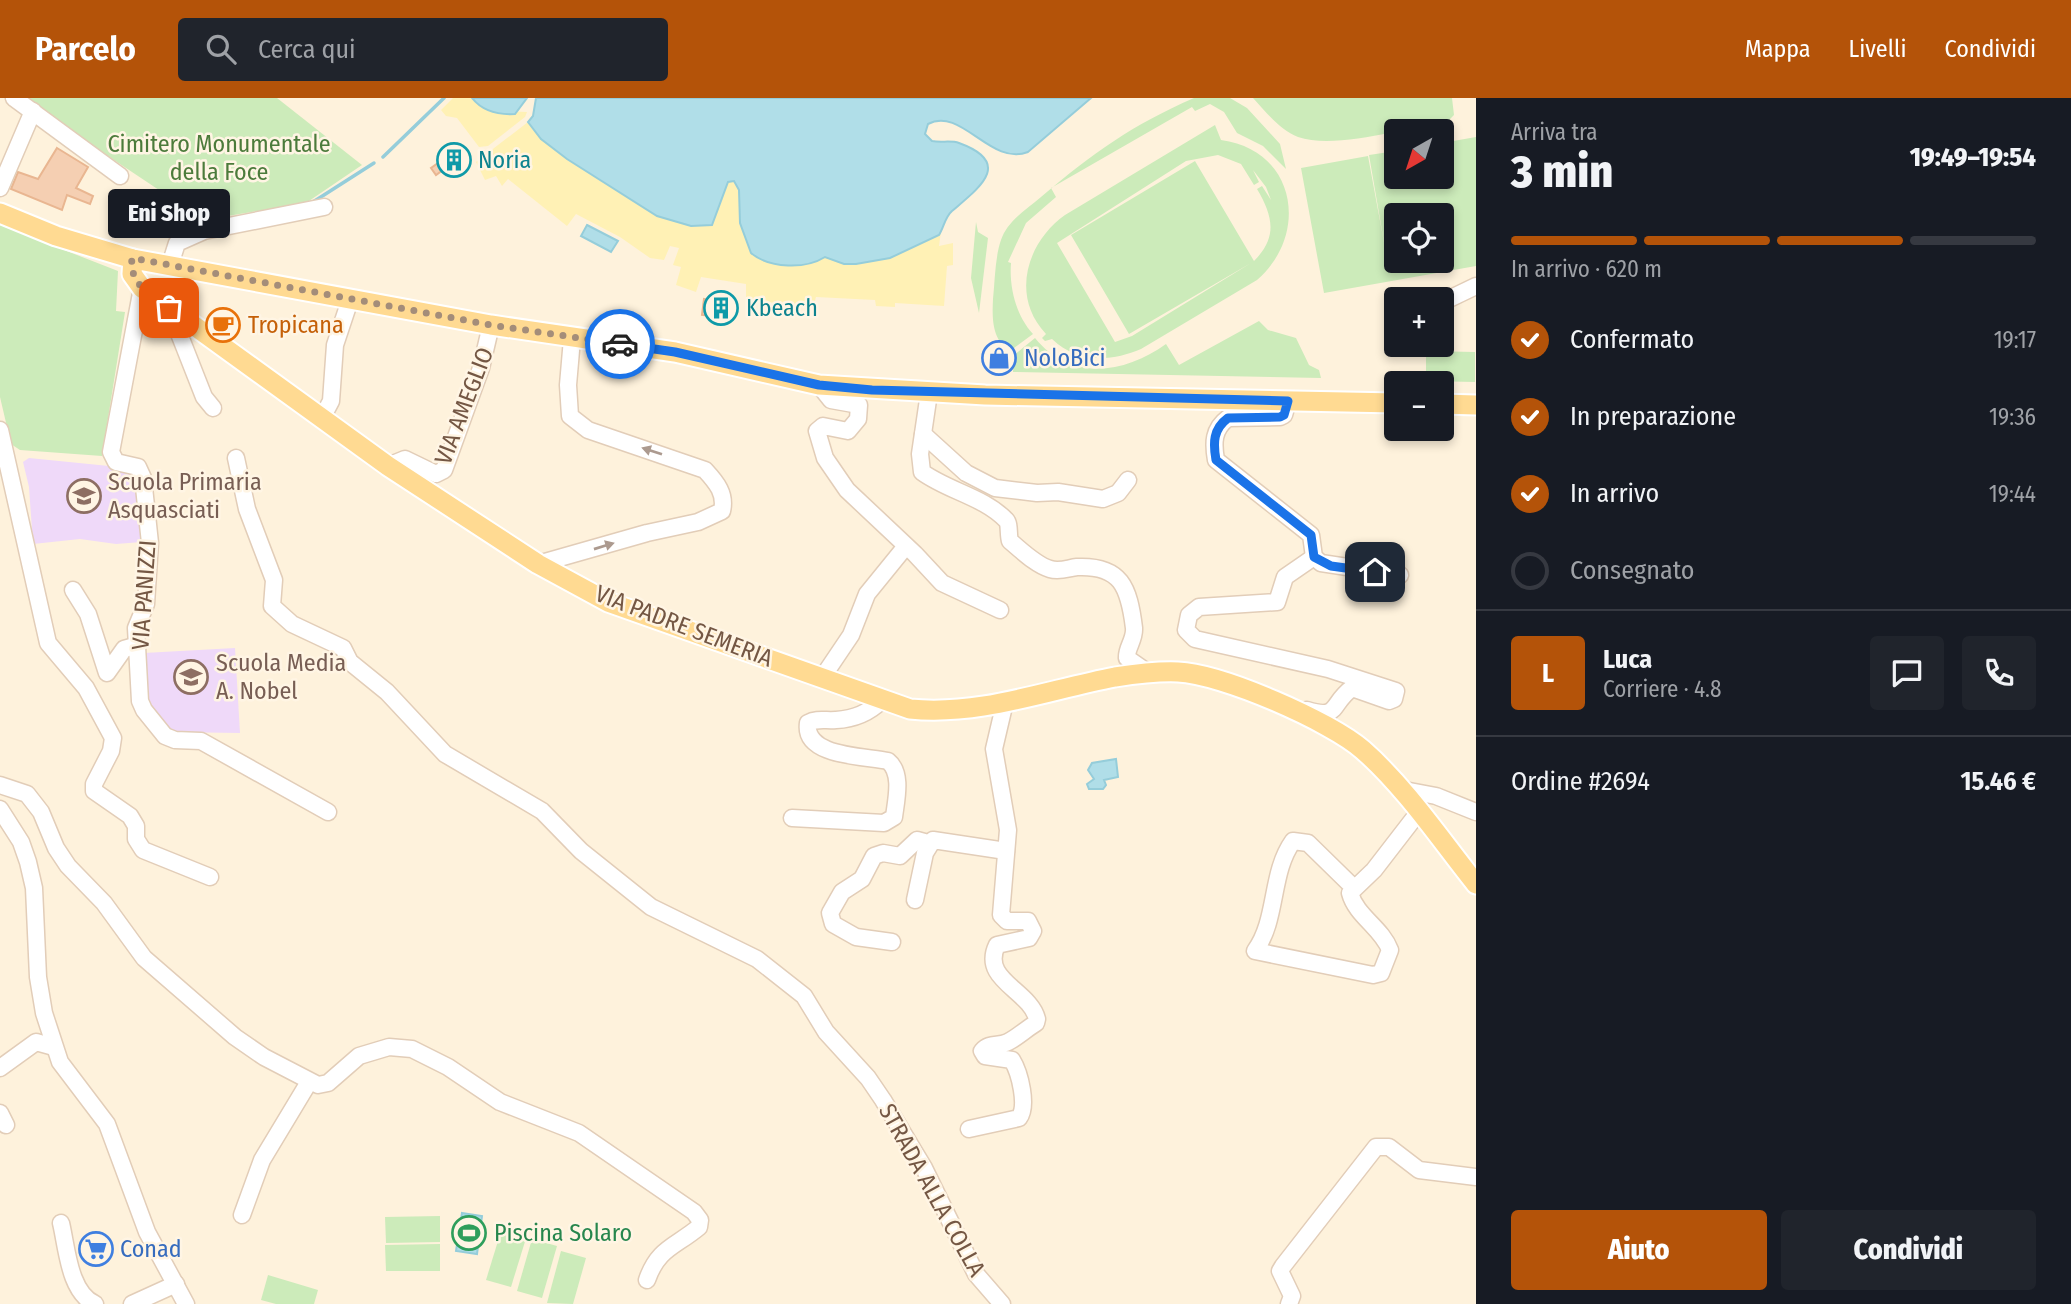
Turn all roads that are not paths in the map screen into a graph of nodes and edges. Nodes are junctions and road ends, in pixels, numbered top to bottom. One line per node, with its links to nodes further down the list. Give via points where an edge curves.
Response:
1 (14, 98): 2 (street)
2 (33, 111): 3 (street); 4 (street)
3 (120, 176)
4 (0, 188)
5 (324, 207): 8 (street, via 204,231 177,243)
6 (0, 213): 7 (main road, via 56,236)
7 (132, 258): 8 (main road); 10 (main road, via 132,274)
8 (170, 265): 12 (main road)
9 (1476, 286): 11 (street)
10 (142, 288): 13 (main road, VIA PADRE SEMERIA); 35 (street, VIA PANIZZI, via 111,452 116,462 138,467 143,478 150,543 146,604 136,628)
11 (1454, 297)
12 (350, 300): 14 (main road); 23 (street, via 335,345 331,401)
13 (169, 308): 22 (street, via 204,397); 23 (main road, VIA PADRE SEMERIA)
14 (491, 325): 15 (main road); 27 (street, VIA AMEGLIO, via 490,341 441,473 405,459)
15 (572, 339): 16 (main road, via 675,352); 31 (street, one-way to 15, via 698,522 722,511 724,502 718,485 705,470 588,430 570,416)
16 (819, 385): 17 (main road); 29 (street, via 831,400 860,408 848,431 823,426 817,431 828,465)
17 (929, 393): 18 (main road); 25 (street)
18 (1288, 401): 19 (main road); 30 (street, via 1280,417 1222,422 1214,453 1222,466 1311,535)
19 (1384, 404)
20 (1454, 404): 21 (main road)
21 (1476, 405)
22 (213, 408)
23 (322, 418): 27 (main road, VIA PADRE SEMERIA)
24 (0, 430): 50 (street, via 48,643 86,688 113,738 93,786 131,816 143,850)
25 (923, 433): 28 (street, via 966,473 995,488 1102,499 1118,493); 36 (street, via 922,471 1006,520 1010,541 1032,559 1051,569 1095,566 1114,574 1124,588 1135,632 1126,656)
26 (236, 458): 67 (street, STRADA ALLA COLLA, via 247,509 274,580 272,606 276,612 343,648 350,662 387,692 445,754 531,803 581,851 651,907 757,959 804,996 826,1032 883,1100 924,1168 976,1274)
27 (388, 467): 31 (main road, VIA PADRE SEMERIA)
28 (1128, 480)
29 (906, 545): 34 (street, via 942,583); 37 (street, via 867,594 850,635)
30 (1314, 557): 32 (street, via 1331,566); 40 (street, via 1285,577 1277,602 1199,607 1189,615 1186,629 1195,639 1328,669 1396,691 1389,701 1352,688 1332,713)
31 (538, 564): 37 (main road, VIA PADRE SEMERIA, via 608,602)
32 (1400, 575)
33 (73, 590): 35 (street, via 88,614 107,673 124,649)
34 (1000, 610)
35 (138, 645): 44 (street, VIA PANIZZI, via 140,701 157,729 175,740 201,741 226,753)
36 (1150, 674): 39 (main road, VIA PADRE SEMERIA, via 1113,677); 40 (main road, VIA PADRE SEMERIA, via 1203,676)
37 (822, 678): 38 (main road, VIA PADRE SEMERIA)
38 (882, 700): 39 (main road, VIA PADRE SEMERIA, via 931,711); 47 (street, via 869,712 836,720 816,719 807,729 811,741 825,749 893,764 897,776 894,817 884,823)
39 (1005, 702): 49 (street, via 994,749 996,777 1007,813)
40 (1295, 711): 42 (main road, VIA PADRE SEMERIA, via 1351,740)
41 (0, 785): 57 (street, via 26,794 41,812 68,866 104,903 144,958 235,1037)
42 (1399, 789): 45 (street, via 1436,796); 46 (main road, VIA PADRE SEMERIA)
43 (0, 809): 55 (street, via 29,862 38,977)
44 (328, 812)
45 (1476, 812)
46 (1418, 813): 51 (main road, VIA PADRE SEMERIA); 52 (street, via 1374,870)
47 (792, 818)
48 (928, 843): 49 (street, via 933,840); 53 (street); 54 (street, via 917,840 900,856 874,856 862,879 842,892 830,913 834,924 856,937)
49 (1006, 852): 58 (street, via 1001,915 1007,921 1028,921 1034,931 1029,937 997,945 994,967 1028,1002 1037,1019 1007,1043 982,1051 985,1056 1012,1060 1025,1106 1022,1115)
50 (210, 877)
51 (1476, 884)
52 (1353, 887): 52 (street, via 1351,898 1390,950 1381,973 1255,951 1264,939 1280,870 1293,841 1308,843)
53 (915, 900)
54 (892, 942)
55 (54, 1047): 56 (street, via 36,1042); 63 (street, via 65,1070 107,1124 147,1232)
56 (0, 1068)
57 (309, 1083): 60 (street, via 262,1160); 62 (street, via 328,1083 350,1063 388,1047 412,1049 500,1102 579,1133 700,1220 687,1237 661,1252)
58 (969, 1129)
59 (1476, 1177): 68 (street, via 1419,1170 1389,1147 1376,1147 1280,1271 1292,1296)
60 (242, 1214)
61 (61, 1223): 64 (street, via 76,1284)
62 (647, 1280)
63 (176, 1284): 65 (street); 66 (street)
64 (95, 1304)
65 (132, 1304)
66 (186, 1304)
67 (1002, 1304)
68 (1289, 1304)

